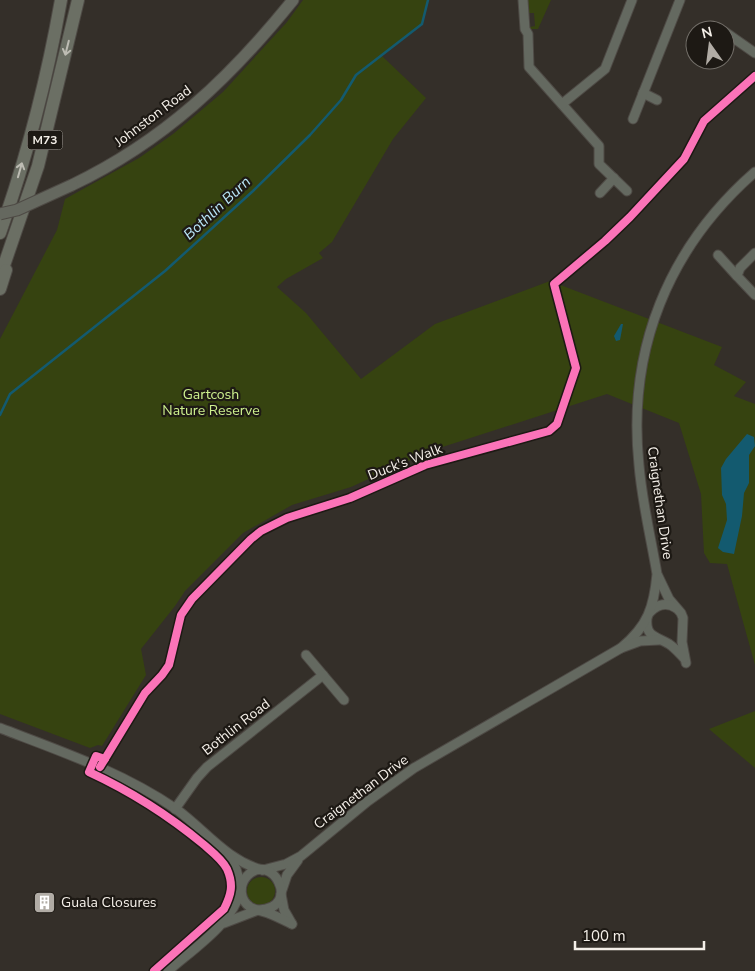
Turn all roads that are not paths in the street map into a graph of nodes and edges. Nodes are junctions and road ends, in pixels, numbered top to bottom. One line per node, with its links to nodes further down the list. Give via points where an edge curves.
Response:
1 (61, 0): 17 (highway, M73, one-way to 1, via 46,76)
2 (78, 0): 19 (highway, M73, one-way to 19, via 38,166)
3 (293, 0): 18 (main road, Johnston Road, bridge, via 219,84 159,133 121,159 72,185 17,210)
4 (523, 0): 11 (street, via 529,67)
5 (632, 0): 11 (street, via 605,69)
6 (680, 0): 9 (street)
7 (735, 39): 8 (street)
8 (755, 53)
9 (644, 93): 10 (street); 12 (street)
10 (657, 100)
11 (562, 104): 14 (street, via 599,146 599,164)
12 (633, 119)
13 (755, 172): 28 (street, Craignethan Drive, via 718,207 687,249 662,296 644,356 637,414 639,466)
14 (614, 178): 15 (street); 16 (street)
15 (626, 191)
16 (600, 193)
17 (13, 196): 20 (highway); 21 (highway, M73)
18 (0, 214)
19 (22, 217): 25 (highway, M73); 26 (highway)
20 (0, 224)
21 (0, 233)
22 (755, 253): 24 (street, via 740,268)
23 (718, 255): 24 (street)
24 (737, 276): 27 (street)
25 (0, 277)
26 (0, 289)
27 (755, 295)
28 (657, 574): 29 (street); 30 (street)
29 (676, 608): 30 (street, via 660,605); 31 (street, via 683,618)
30 (649, 615): 32 (street, via 650,633); 33 (street, Craignethan Drive, via 639,632)
31 (682, 631): 32 (street, via 674,639); 32 (street, via 685,660 673,647)
32 (661, 641): 33 (street, Craignethan Drive, via 640,641)
33 (621, 648): 40 (street, Craignethan Drive, via 414,768)
34 (306, 655): 35 (street)
35 (323, 675): 36 (street); 38 (street, Bothlin Road, via 207,767)
36 (344, 700)
37 (0, 728): 38 (street, via 100,767)
38 (175, 809): 39 (street)
39 (228, 855): 41 (street); 42 (street)
40 (301, 856): 41 (street, Craignethan Drive); 43 (street, Craignethan Drive, via 287,875)
41 (262, 870): 42 (street, via 250,873); 43 (street, via 274,875)
42 (241, 889): 44 (street, via 244,901); 45 (street, via 237,903)
43 (281, 893): 44 (street, via 271,908); 44 (street, via 284,910 294,926)
44 (259, 910): 45 (street)
45 (222, 924): 46 (street)
46 (168, 971)

